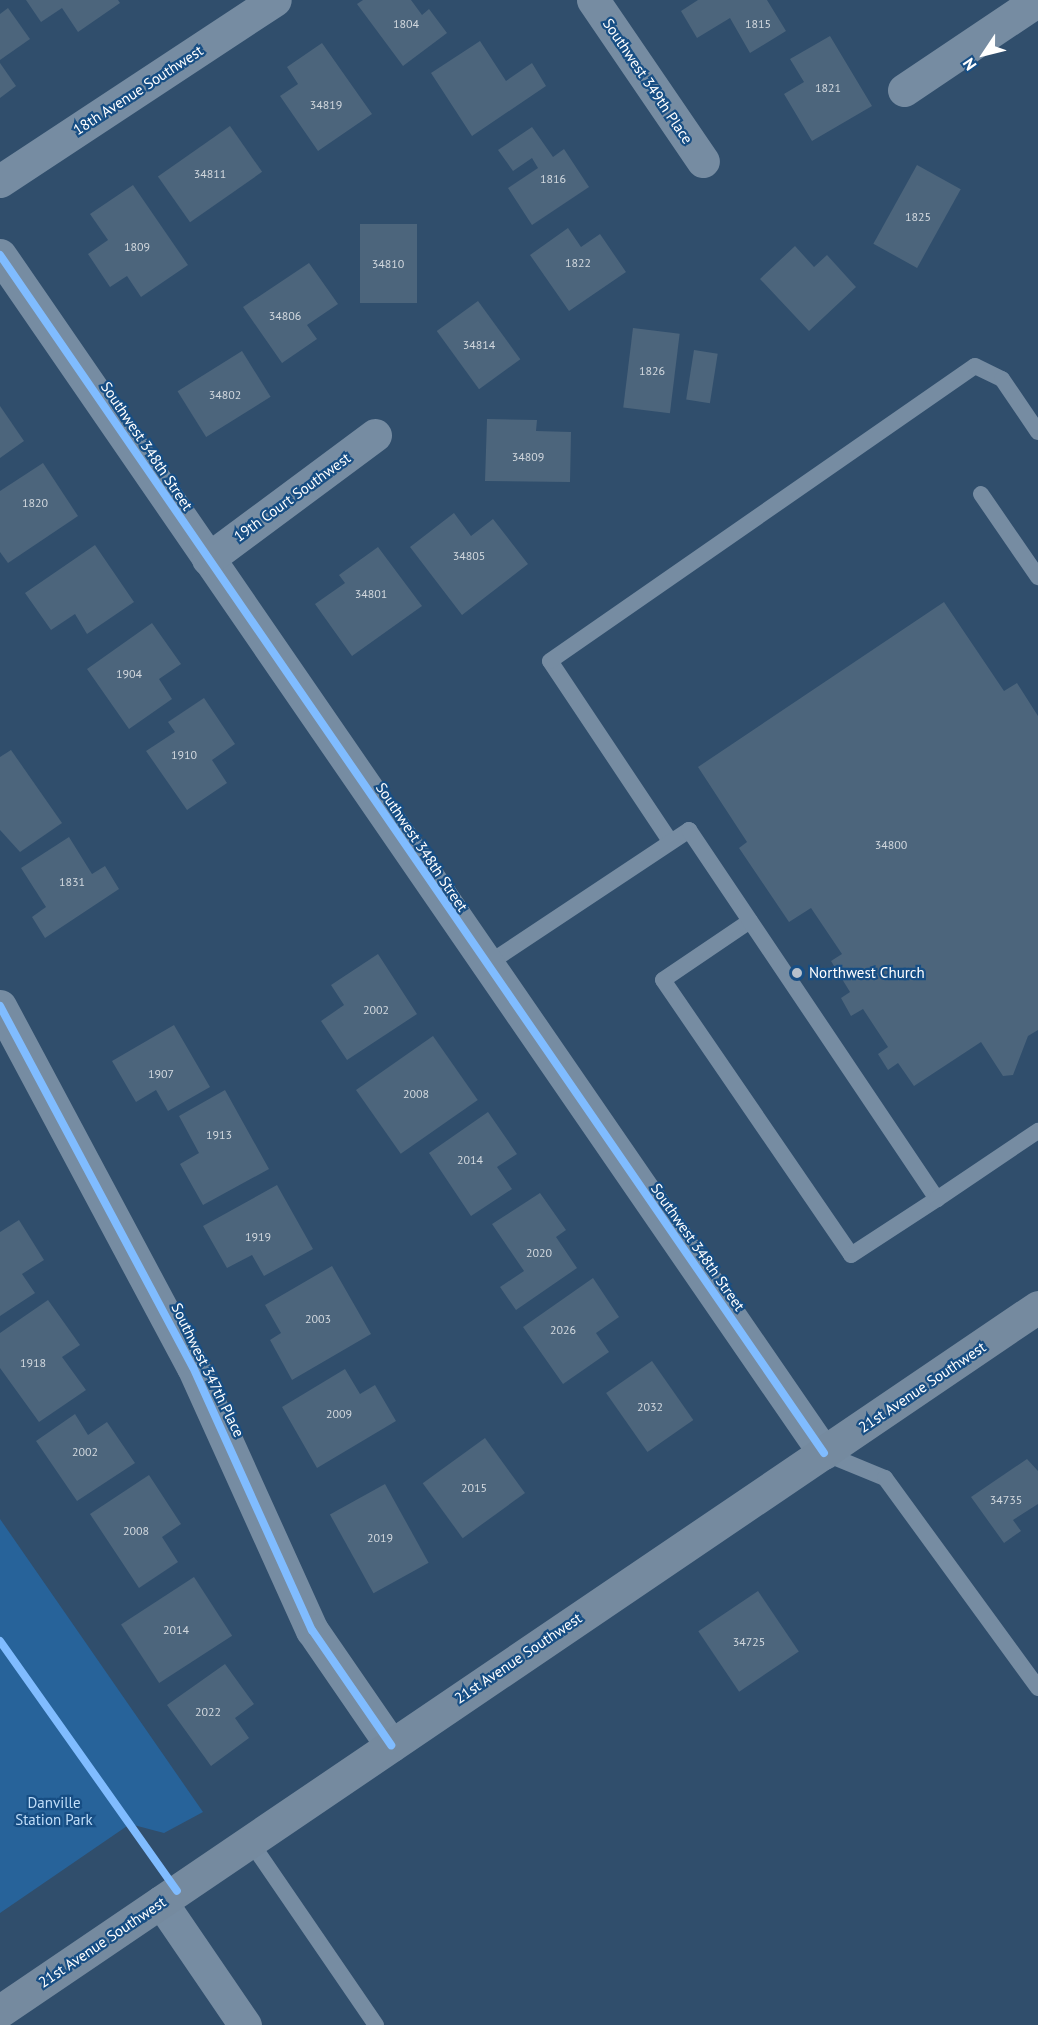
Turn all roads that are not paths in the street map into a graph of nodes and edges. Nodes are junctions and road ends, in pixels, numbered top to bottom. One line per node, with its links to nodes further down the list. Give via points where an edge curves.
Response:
1 (275, 0): 6 (street, 18th Avenue Southwest)
2 (593, 0): 5 (street, Southwest 349th Place)
3 (1038, 0): 4 (street)
4 (904, 90)
5 (704, 161)
6 (0, 181)
7 (0, 255): 11 (street, Southwest 348th Street)
8 (1038, 432): 13 (lane, via 1002,379 975,366 550,661)
9 (375, 435): 11 (street, 19th Court Southwest)
10 (981, 494): 12 (lane)
11 (208, 558): 15 (street, Southwest 348th Street)
12 (1038, 577)
13 (670, 841): 14 (lane, via 689,830); 15 (lane)
14 (750, 921): 18 (lane); 18 (lane, via 663,980 851,1255)
15 (486, 965): 20 (street, Southwest 348th Street)
16 (0, 1006): 22 (street, Southwest 347th Place, via 193,1367 312,1630)
17 (1038, 1131): 18 (lane)
18 (937, 1199)
19 (1038, 1307): 20 (main road, 21st Avenue Southwest)
20 (824, 1453): 21 (lane, via 885,1478); 22 (main road, 21st Avenue Southwest)
21 (1038, 1688)
22 (391, 1745): 23 (main road, 21st Avenue Southwest)
23 (250, 1841): 24 (main road, 21st Avenue Southwest); 27 (lane)
24 (161, 1902): 25 (main road, 21st Avenue Southwest); 26 (street)
25 (0, 2010)
26 (245, 2025)
27 (376, 2025)

